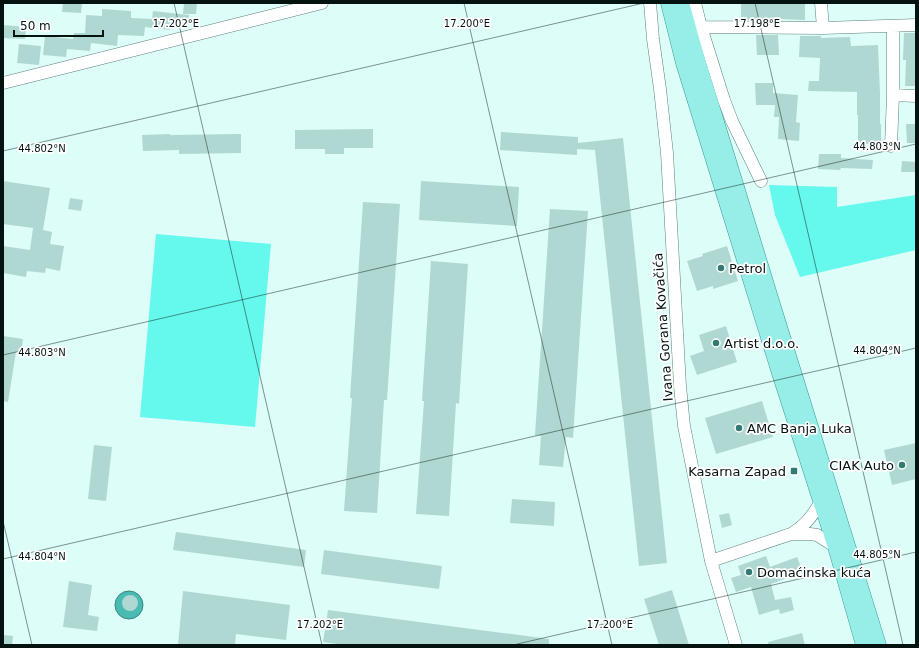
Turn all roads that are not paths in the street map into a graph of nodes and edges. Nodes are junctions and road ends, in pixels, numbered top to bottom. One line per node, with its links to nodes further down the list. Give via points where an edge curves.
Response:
1 (322, 3): 7 (street)
2 (650, 3): 20 (street, Ivana Gorana Kovačića, via 667,153 684,426)
3 (669, 3): 17 (main road, via 686,71)
4 (681, 3): 23 (main road)
5 (695, 3): 10 (street)
6 (821, 3): 11 (street)
7 (277, 9): 12 (street)
8 (916, 25): 9 (street)
9 (893, 26): 11 (street); 13 (street)
10 (701, 27): 11 (street); 16 (street, via 732,121)
11 (823, 28)
12 (3, 83)
13 (893, 95): 14 (street); 15 (street)
14 (916, 96)
15 (892, 146)
16 (761, 181)
17 (821, 502): 18 (street, via 807,523); 19 (main road)
18 (791, 534): 19 (street, via 817,535); 20 (street)
19 (836, 547): 22 (main road)
20 (711, 561): 21 (street, Ivana Gorana Kovačića)
21 (736, 645)
22 (864, 645)
23 (878, 645)

